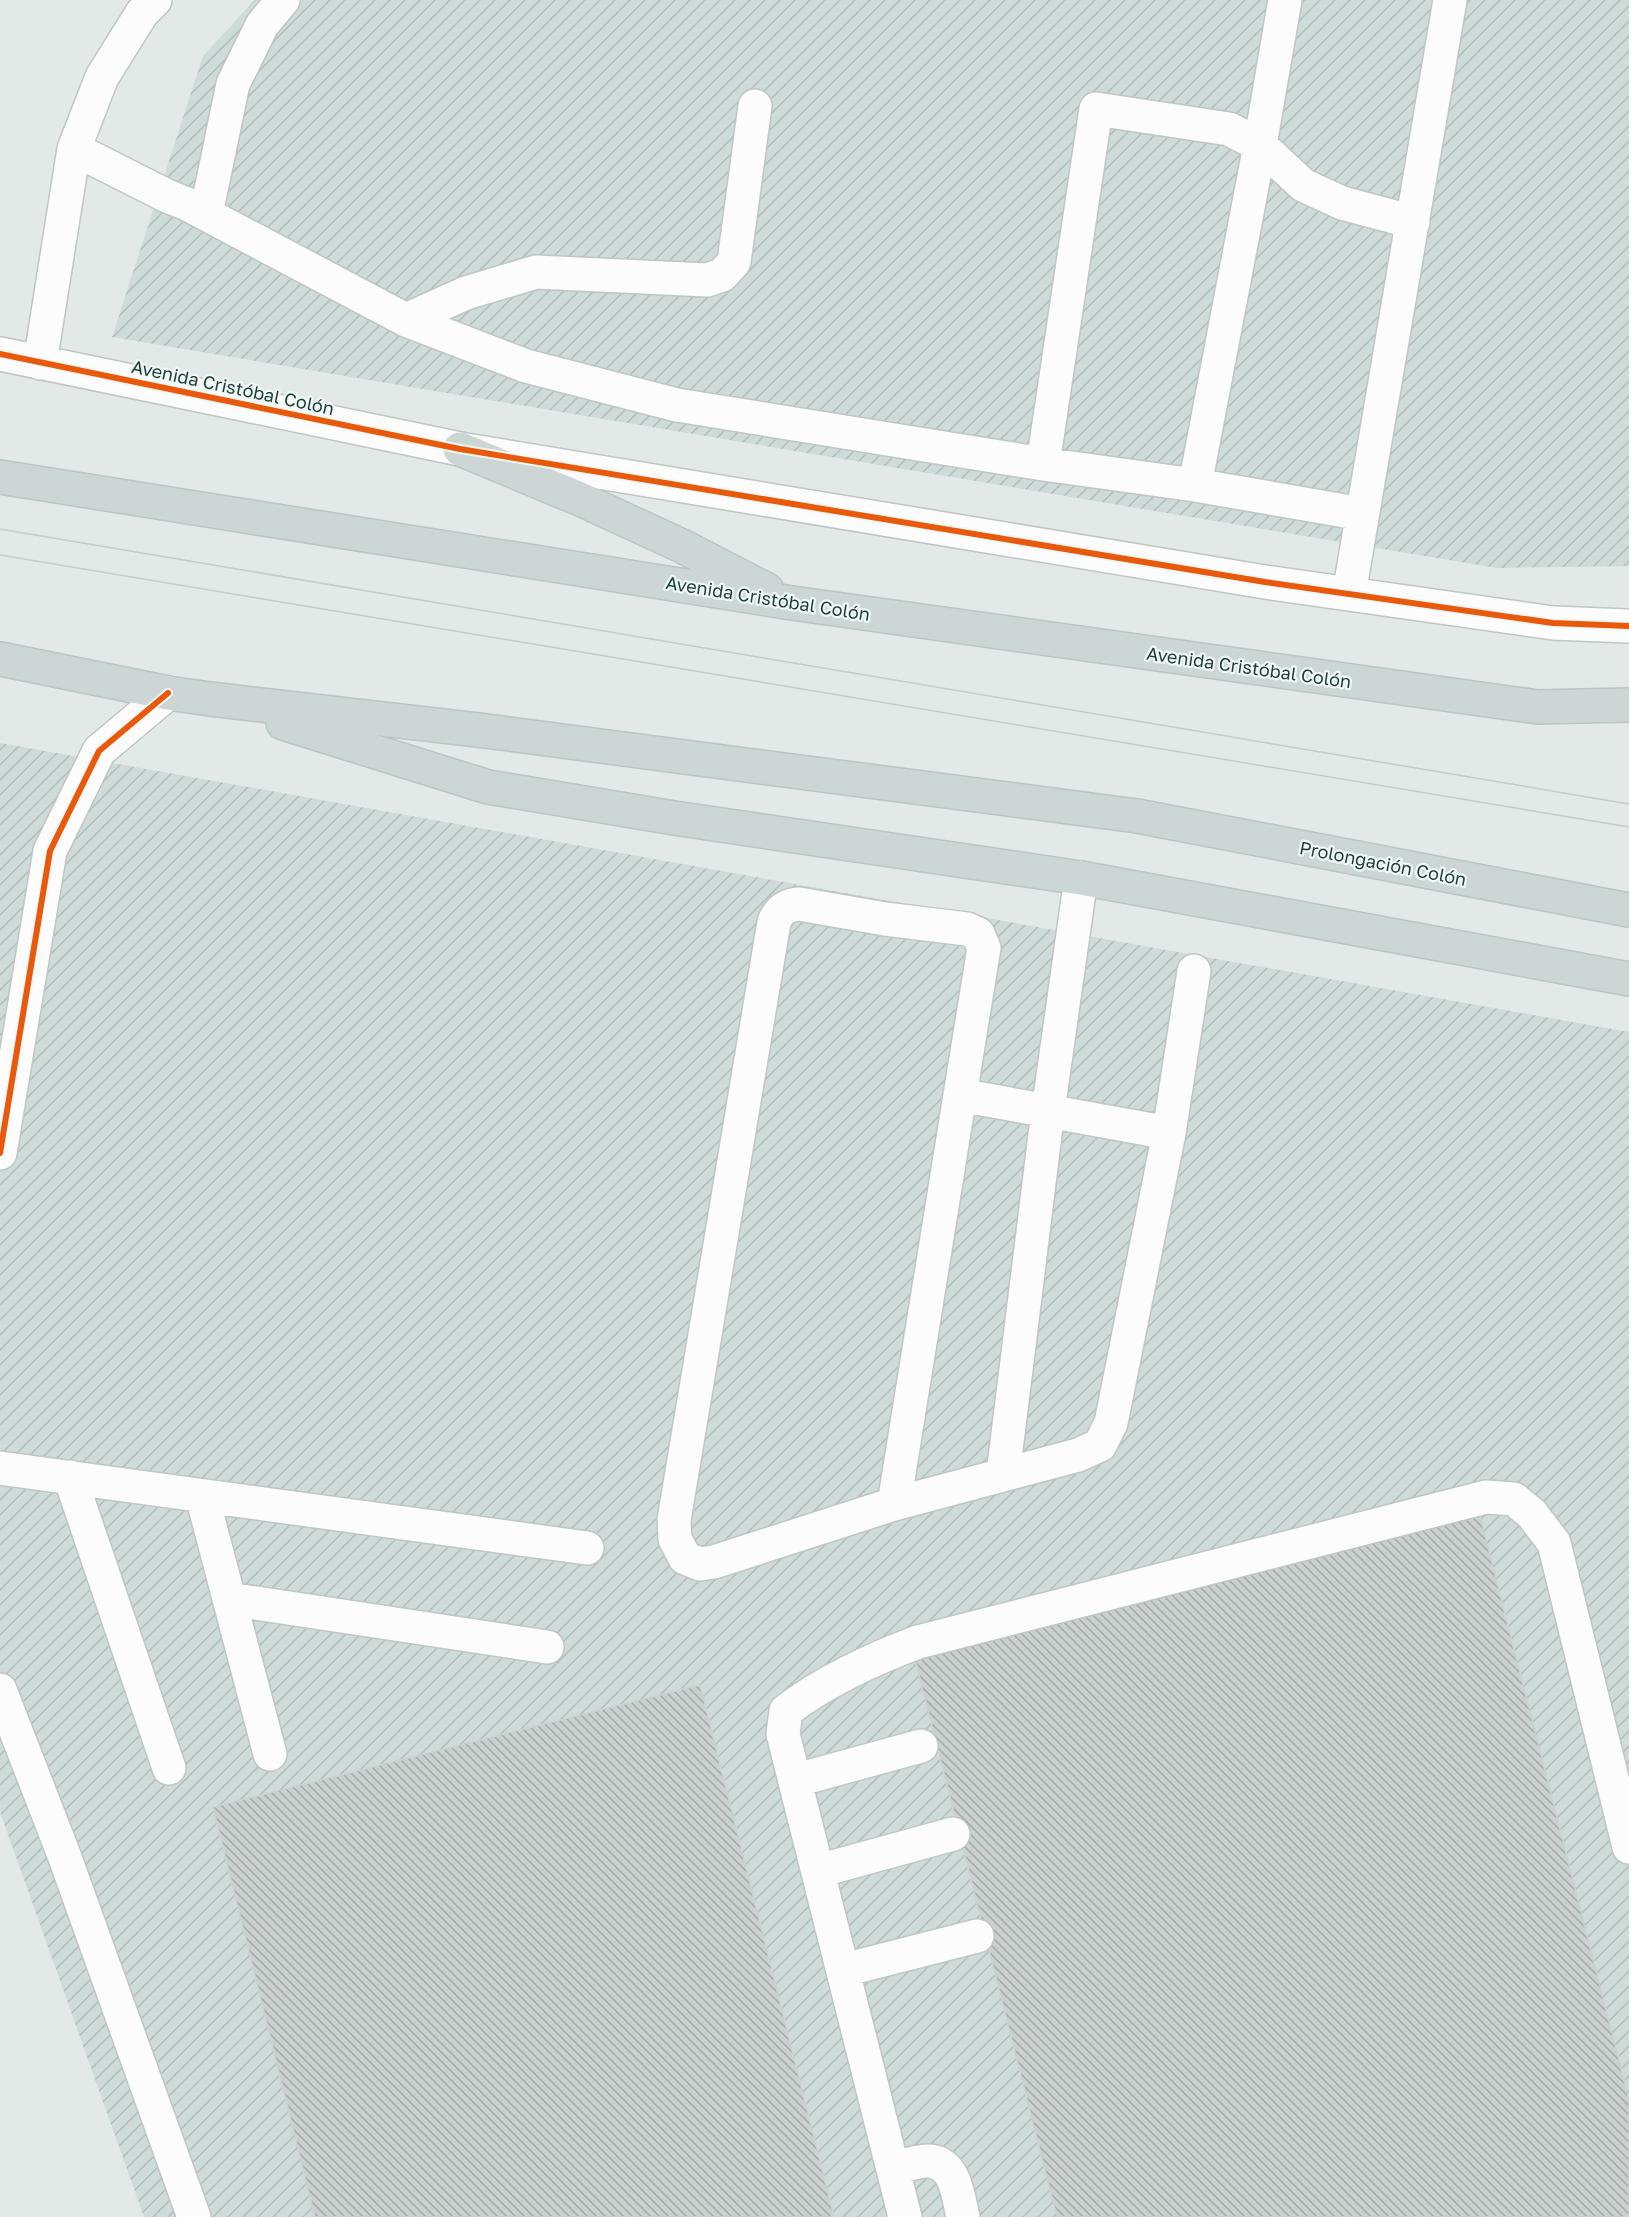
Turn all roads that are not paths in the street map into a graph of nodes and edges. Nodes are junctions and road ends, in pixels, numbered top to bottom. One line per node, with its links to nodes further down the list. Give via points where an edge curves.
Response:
1 (155, 0): 7 (street, via 102,77)
2 (284, 0): 8 (street, via 262,25 233,84)
3 (1285, 0): 6 (street)
4 (1450, 0): 9 (street)
5 (755, 106): 10 (street, via 734,262 722,275 707,280 536,272 466,293)
6 (1260, 145): 9 (street, via 1303,185 1342,202); 14 (street, via 1229,129 1096,109); 16 (street)
7 (74, 149): 8 (street); 12 (street)
8 (206, 214): 10 (street)
9 (1413, 222): 17 (street)
10 (406, 320): 14 (street, via 526,366 677,405)
11 (0, 354): 12 (street, Avenida Cristóbal Colón)
12 (40, 363): 13 (street, Avenida Cristóbal Colón)
13 (460, 449): 18 (street, Avenida Cristóbal Colón); 19 (main road, via 682,546)
14 (1043, 464): 16 (street)
15 (0, 477): 19 (main road, Avenida Cristóbal Colón)
16 (1195, 485): 17 (street)
17 (1362, 514): 18 (street)
18 (1349, 594): 20 (street, Avenida Cristóbal Colón, via 1553,623)
19 (792, 603): 24 (main road, Avenida Cristóbal Colón, via 1538,707)
20 (1629, 626)
21 (0, 659): 22 (main road)
22 (168, 693): 23 (main road); 32 (street, via 99,751 50,851)
23 (210, 699): 25 (main road, via 488,787); 26 (main road, Prolongación Colón, via 1137,816)
24 (1629, 705)
25 (1081, 878): 28 (main road); 30 (street)
26 (1629, 910)
27 (1194, 971): 31 (street)
28 (1629, 979)
29 (960, 1095): 30 (street); 37 (street); 37 (street, via 984,948 978,934 967,929 799,904 784,908 774,922 674,1520 675,1539 685,1558 700,1564 714,1562)
30 (1048, 1112): 31 (street); 34 (street)
31 (1169, 1133): 34 (street, via 1106,1435 1089,1451)
32 (0, 1153)
33 (0, 1468): 35 (street)
34 (1003, 1474): 37 (street)
35 (70, 1477): 36 (street); 44 (street)
36 (202, 1496): 38 (street); 39 (street)
37 (894, 1504)
38 (586, 1548)
39 (229, 1599): 40 (street); 43 (street)
40 (546, 1647)
41 (0, 1690): 52 (street, via 64,1855)
42 (921, 1746): 45 (street)
43 (270, 1754)
44 (170, 1768)
45 (796, 1780): 47 (street, via 783,1734 786,1711 802,1698 886,1654 918,1642 1486,1497 1504,1498 1514,1499 1533,1514 1554,1542); 48 (street)
46 (954, 1834): 48 (street)
47 (1629, 1847)
48 (818, 1871): 50 (street)
49 (977, 1936): 50 (street)
50 (844, 1970): 51 (street)
51 (893, 2169): 53 (street); 54 (street, via 926,2161 941,2164 953,2177)
52 (194, 2217)
53 (905, 2217)
54 (963, 2217)

